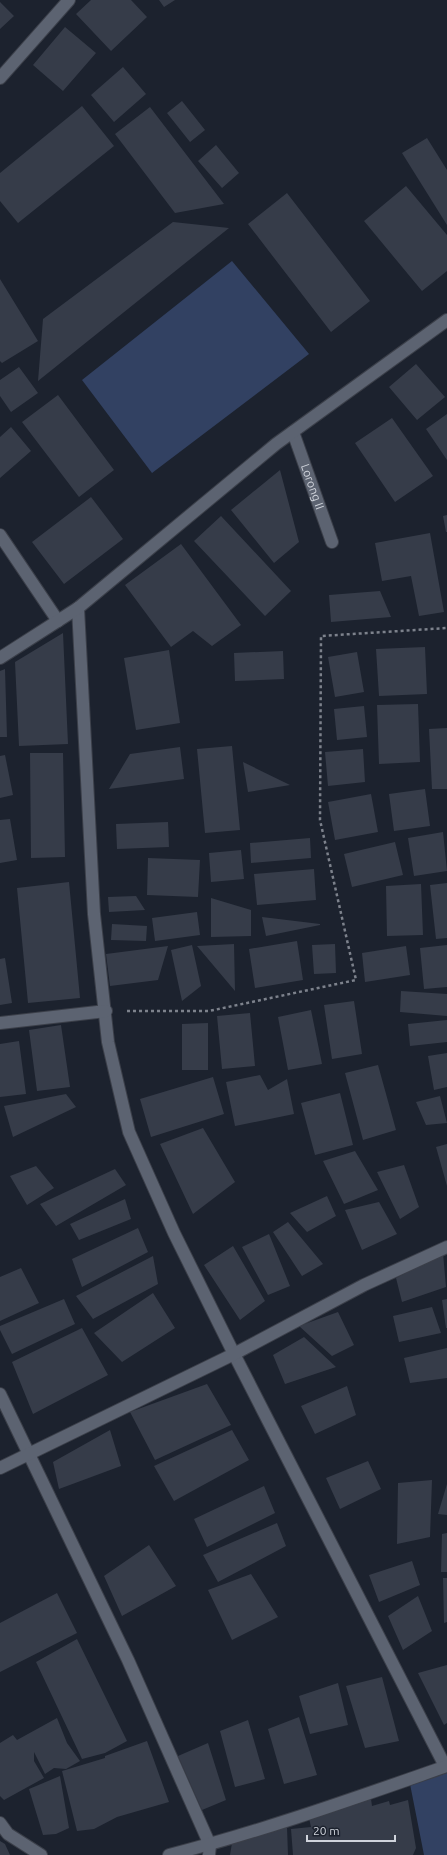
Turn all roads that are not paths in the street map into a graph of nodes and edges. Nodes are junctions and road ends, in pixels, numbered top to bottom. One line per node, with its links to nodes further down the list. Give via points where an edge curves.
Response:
1 (69, 0): 2 (street)
2 (0, 78)
3 (447, 320): 4 (street)
4 (294, 432): 6 (street, Lorong II); 7 (street)
5 (0, 535): 8 (street)
6 (332, 542)
7 (78, 608): 8 (street); 10 (street, via 94,914)
8 (58, 621): 9 (street)
9 (0, 658)
10 (106, 1011): 11 (street); 13 (street, via 108,1042 129,1132 174,1233)
11 (0, 1023)
12 (447, 1247): 13 (street, via 364,1285)
13 (234, 1354): 15 (street); 17 (street)
14 (0, 1394): 15 (street)
15 (28, 1454): 16 (street); 19 (street, via 128,1660)
16 (0, 1468)
17 (446, 1766): 19 (street)
18 (0, 1823): 20 (street, via 8,1834)
19 (210, 1850): 21 (street)
20 (41, 1855)
21 (169, 1855)

